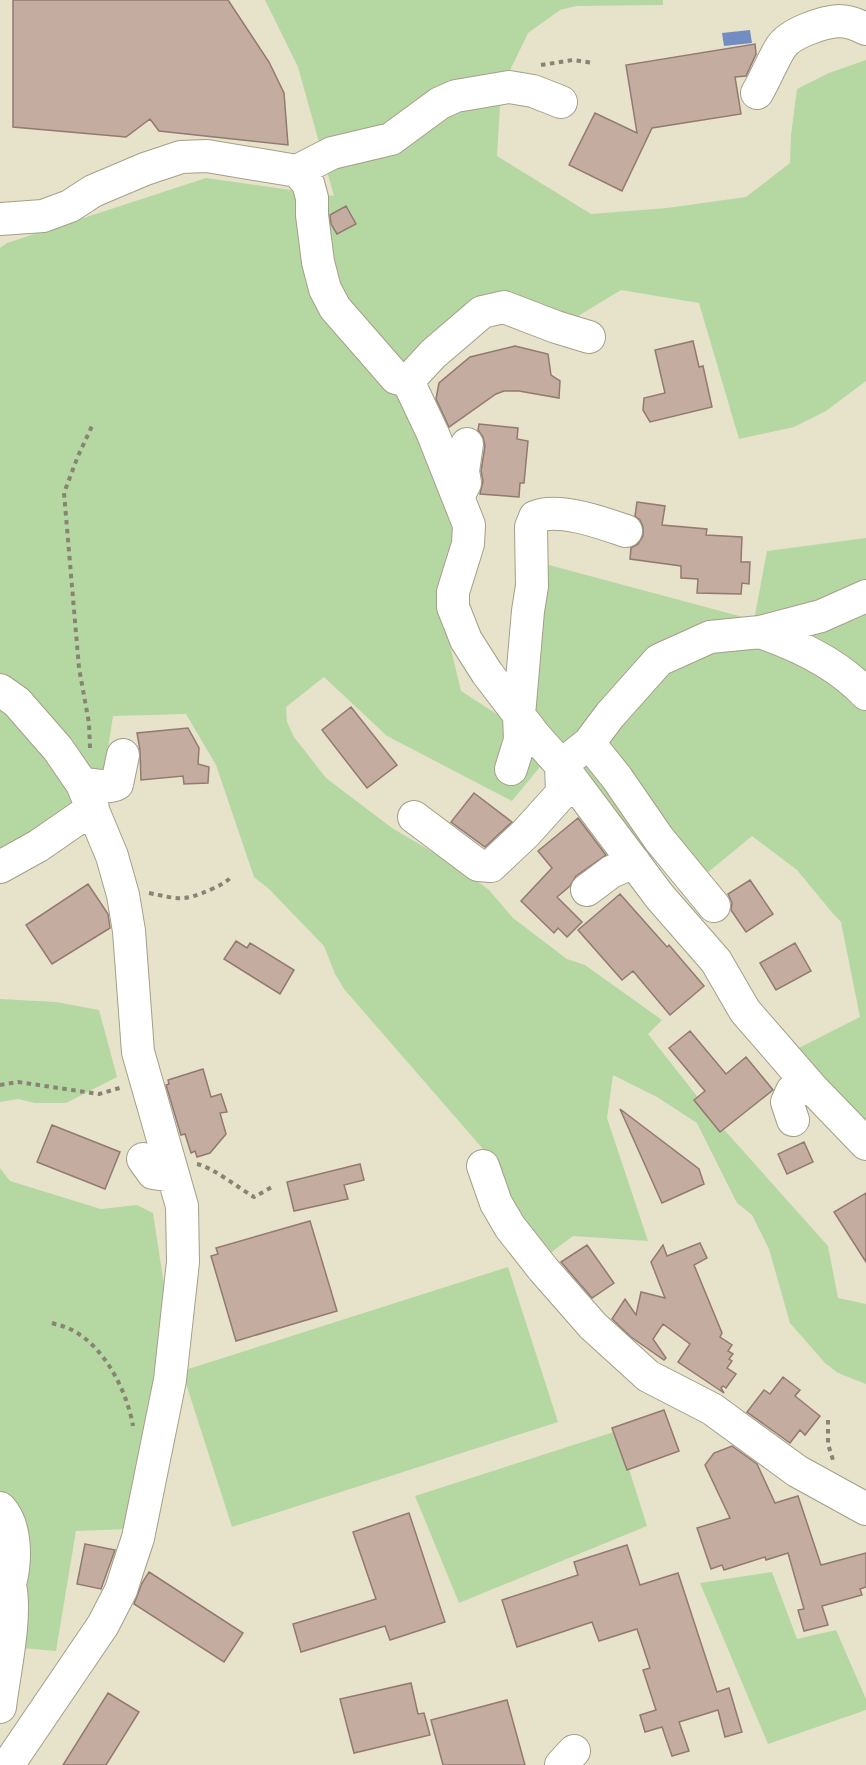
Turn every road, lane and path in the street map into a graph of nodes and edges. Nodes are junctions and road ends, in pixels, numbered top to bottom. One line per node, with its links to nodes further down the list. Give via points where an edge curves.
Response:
1 (866, 29): 2 (street, via 839,21 811,27 790,38 782,45)
2 (758, 93)
3 (561, 102): 4 (street, via 509,87 456,96 391,139 332,153)
4 (297, 171): 5 (street, via 207,156 181,157 93,191 70,206 43,216); 7 (street, via 308,183 312,198 324,289 335,308 389,371)
5 (0, 219)
6 (589, 337): 7 (street, via 504,307 482,312)
7 (408, 381): 10 (street)
8 (92, 426): 21 (path, via 64,493 79,668 89,723 91,768)
9 (467, 444): 10 (street, via 465,483)
10 (458, 498): 16 (street, via 469,525 453,607 466,640)
11 (626, 531): 16 (street, via 546,512 536,517 531,527 532,586)
12 (866, 596): 13 (street, via 820,616)
13 (760, 632): 15 (street, via 788,642 837,669); 17 (street, via 710,637 658,660)
14 (0, 690): 21 (street, via 38,723)
15 (866, 694)
16 (519, 715): 19 (street); 20 (street, via 520,740)
17 (589, 743): 19 (street); 28 (street)
18 (123, 755): 21 (street, via 117,784 111,788 95,784)
19 (561, 765): 22 (street, via 562,793 491,866 478,865); 23 (street)
20 (511, 769)
21 (84, 791): 24 (street, via 38,846); 26 (street, via 112,856)
22 (414, 817)
23 (634, 862): 27 (street, via 610,872); 31 (street, via 716,961 745,1011)
24 (0, 867)
25 (232, 876): 26 (path, via 195,897 177,899)
26 (121, 890): 29 (street, via 129,931 138,1052)
27 (587, 890)
28 (714, 906)
29 (147, 1083): 30 (path, via 99,1094 18,1082); 34 (street)
30 (0, 1085)
31 (812, 1087): 32 (street, via 792,1091 787,1102); 33 (street)
32 (793, 1120)
33 (866, 1144)
34 (162, 1166): 36 (path, via 192,1162 207,1166 254,1197); 43 (street, via 182,1206 183,1262 170,1380 138,1538 121,1590 103,1625)
35 (483, 1166): 40 (street, via 496,1203 543,1269 601,1333 648,1376 712,1408 797,1471)
36 (272, 1187)
37 (52, 1323): 38 (path, via 72,1329 99,1351 124,1394)
38 (134, 1432)
39 (0, 1508): 41 (street, via 12,1535 14,1568)
40 (866, 1509)
41 (5, 1574): 42 (street, via 9,1642)
42 (0, 1707)
43 (8, 1765)

